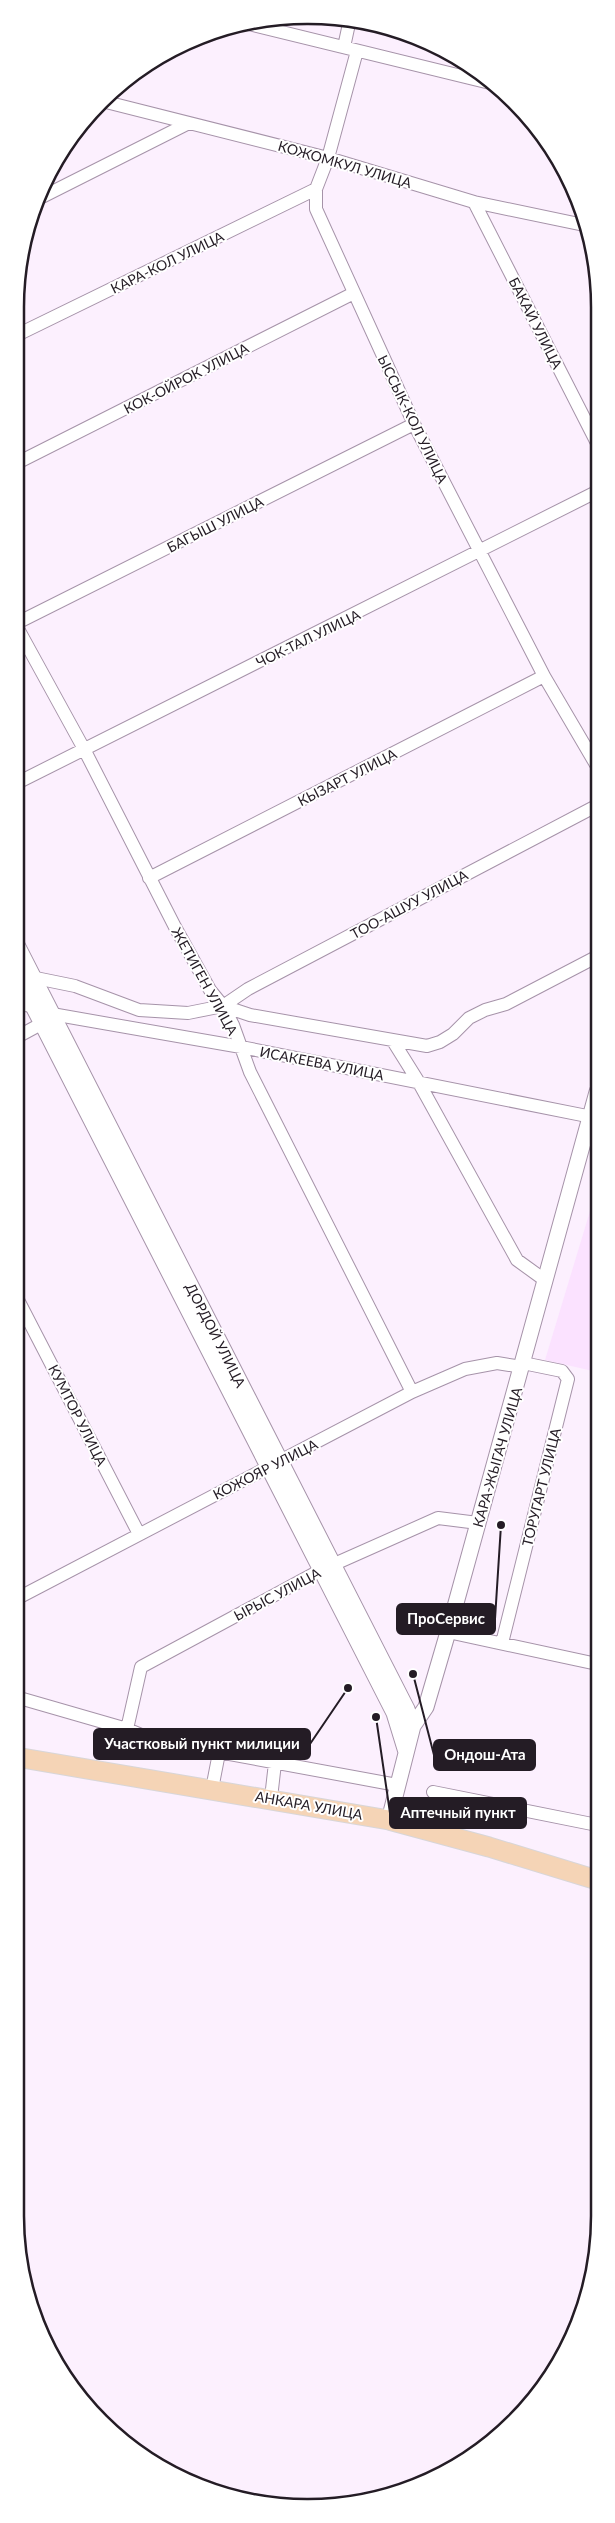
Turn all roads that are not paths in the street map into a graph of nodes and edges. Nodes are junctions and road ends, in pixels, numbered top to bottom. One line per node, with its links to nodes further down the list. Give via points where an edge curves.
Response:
1 (262, 27): 3 (street)
2 (348, 27): 3 (street)
3 (344, 47): 4 (street)
4 (357, 51): 5 (street); 8 (street, ЫССЫК-КОЛ УЛИЦА)
5 (477, 80)
6 (111, 103): 7 (street, КОЖОМКУЛ УЛИЦА)
7 (190, 123): 8 (street, КОЖОМКУЛ УЛИЦА); 10 (street)
8 (328, 158): 9 (street, ЫССЫК-КОЛ УЛИЦА); 11 (street, КОЖОМКУЛ УЛИЦА)
9 (316, 189): 13 (street, ЫССЫК-КОЛ УЛИЦА, via 316,209); 14 (street, КАРА-КОЛ УЛИЦА)
10 (47, 194)
11 (474, 202): 12 (street, КОЖОМКУЛ УЛИЦА); 16 (street, БАКАЙ УЛИЦА)
12 (579, 224)
13 (354, 293): 15 (street, ЫССЫК-КОЛ УЛИЦА); 17 (street, КОК-ОЙРОК УЛИЦА)
14 (24, 332)
15 (414, 424): 19 (street, ЫССЫК-КОЛ УЛИЦА); 20 (street, БАГЫШ УЛИЦА)
16 (591, 431)
17 (24, 458)
18 (591, 495): 19 (street, ЧОК-ТАЛ УЛИЦА)
19 (480, 552): 22 (street, ЫССЫК-КОЛ УЛИЦА); 23 (street, ЧОК-ТАЛ УЛИЦА)
20 (24, 619)
21 (24, 640): 23 (street, ЖЕТИГЕН УЛИЦА)
22 (544, 676): 24 (street, ЫССЫК-КОЛ УЛИЦА); 27 (street, КЫЗАРТ УЛИЦА)
23 (84, 749): 25 (street, ЧОК-ТАЛ УЛИЦА); 27 (street, ЖЕТИГЕН УЛИЦА)
24 (591, 756)
25 (24, 779)
26 (591, 809): 35 (street, ТОО-АШУУ УЛИЦА, via 248,989)
27 (150, 878): 35 (street, ЖЕТИГЕН УЛИЦА, via 210,990)
28 (24, 959): 31 (street, ДОРДОЙ УЛИЦА)
29 (591, 960): 38 (street, via 506,1004 469,1018 440,1042 427,1046)
30 (24, 975): 31 (street)
31 (33, 977): 35 (street, via 75,986 139,1010 188,1013); 36 (street, ДОРДОЙ УЛИЦА)
32 (24, 988): 34 (street, ДОРДОЙ УЛИЦА)
33 (24, 1005): 34 (street)
34 (33, 1006): 36 (street, ДОРДОЙ УЛИЦА)
35 (223, 1006): 38 (street, via 250,1015); 39 (street, ЖЕТИГЕН УЛИЦА)
36 (47, 1019): 37 (street); 39 (street, ИСАКЕЕВА УЛИЦА); 47 (street, ДОРДОЙ УЛИЦА)
37 (24, 1032)
38 (393, 1040): 40 (street)
39 (241, 1047): 40 (street, ИСАКЕЕВА УЛИЦА); 46 (street, ЖЕТИГЕН УЛИЦА, via 250,1072)
40 (418, 1081): 41 (street, ИСАКЕЕВА УЛИЦА); 43 (street, via 517,1260)
41 (591, 1116)
42 (591, 1127): 43 (street, КАРА-ЖЫГАЧ УЛИЦА)
43 (546, 1281): 45 (street, КАРА-ЖЫГАЧ УЛИЦА)
44 (24, 1311): 49 (street, КУМТОР УЛИЦА)
45 (523, 1365): 46 (street, КОЖОЯР УЛИЦА, via 497,1363 465,1370); 48 (street, КАРА-ЖЫГАЧ УЛИЦА); 53 (street, ТОРУГАРТ УЛИЦА, via 562,1371 568,1379)
46 (412, 1392): 47 (street, КОЖОЯР УЛИЦА)
47 (274, 1465): 49 (street, КОЖОЯР УЛИЦА); 50 (street, ДОРДОЙ УЛИЦА)
48 (478, 1523): 50 (street, ЫРЫС УЛИЦА, via 438,1518); 52 (street, КАРА-ЖЫГАЧ УЛИЦА)
49 (139, 1534): 51 (street, КОЖОЯР УЛИЦА)
50 (327, 1567): 56 (street, ДОРДОЙ УЛИЦА); 59 (street, ЫРЫС УЛИЦА, via 141,1667); 60 (street, ДОРДОЙ УЛИЦА, via 394,1713)
51 (24, 1596)
52 (448, 1632): 53 (street); 57 (street, КАРА-ЖЫГАЧ УЛИЦА)
53 (502, 1643): 54 (street)
54 (591, 1662)
55 (24, 1699): 59 (street)
56 (407, 1709): 57 (street); 58 (street, ДОРДОЙ УЛИЦА)
57 (422, 1712): 58 (street, КАРА-ЖЫГАЧ УЛИЦА)
58 (413, 1726): 60 (street, КАРА-ЖЫГАЧ УЛИЦА)
59 (127, 1729): 61 (street, via 153,1740)
60 (406, 1752): 64 (street, КАРА-ЖЫГАЧ УЛИЦА)
61 (219, 1753): 63 (street); 65 (street)
62 (24, 1759): 65 (main road, АНКАРА УЛИЦА)
63 (275, 1763): 64 (street); 67 (street)
64 (397, 1785): 68 (street, КАРА-ЖЫГАЧ УЛИЦА)
65 (212, 1789): 67 (main road, АНКАРА УЛИЦА)
66 (433, 1792): 69 (street)
67 (271, 1798): 68 (main road, АНКАРА УЛИЦА)
68 (389, 1820): 70 (main road, АНКАРА УЛИЦА)
69 (591, 1824)
70 (591, 1878)

